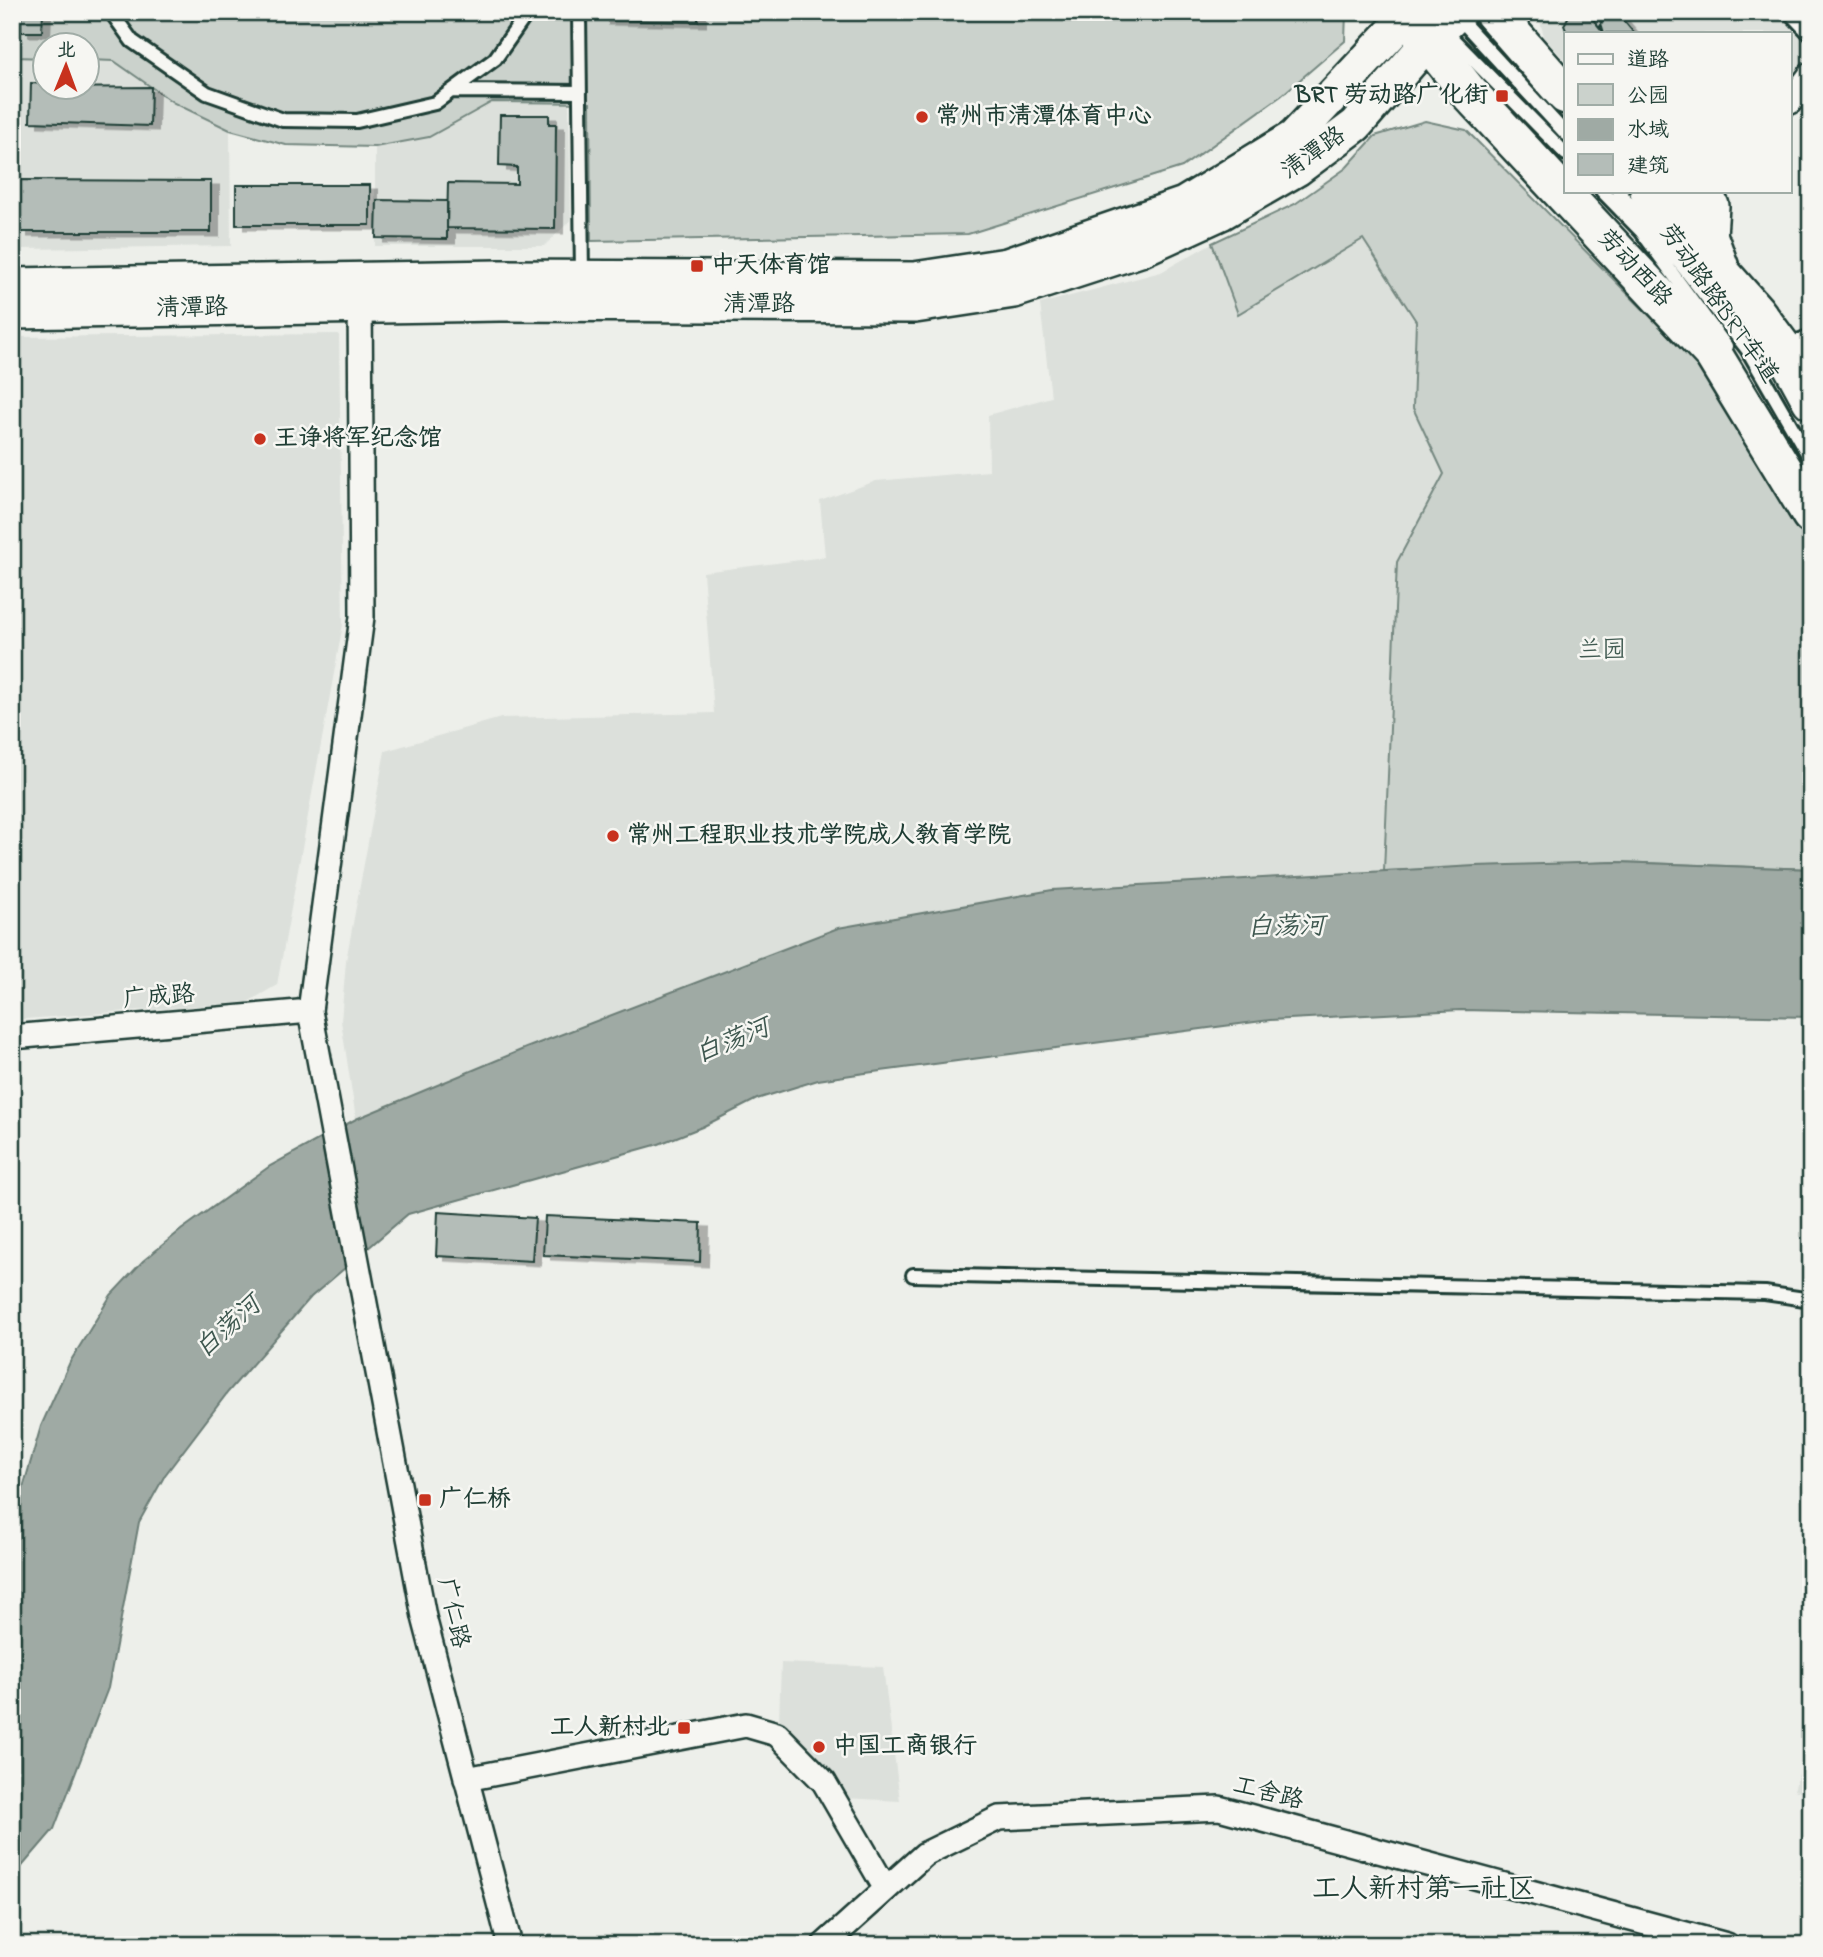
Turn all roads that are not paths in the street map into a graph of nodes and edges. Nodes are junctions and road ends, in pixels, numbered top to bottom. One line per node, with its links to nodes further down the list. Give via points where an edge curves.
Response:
1 (111, 12): 9 (lane, via 132,41 206,93 284,120 357,121 435,103)
2 (528, 12): 9 (lane, via 495,59)
3 (579, 12): 10 (lane)
4 (1493, 12): 11 (main road)
5 (1788, 12): 7 (lane)
6 (1433, 18): 13 (lane); 14 (lane); 15 (main road, 劳动西路); 22 (main road, 清潭路, via 1294,137 1184,204 1007,265 914,279); 24 (main road, 清潭路, via 1356,125 1297,169 1221,213 1140,250 1014,292 915,306 500,304)
7 (1811, 35)
8 (1811, 74): 12 (street)
9 (451, 91): 10 (lane)
10 (580, 92): 22 (lane)
11 (1564, 93)
12 (1792, 99)
13 (1564, 132)
14 (1564, 152)
15 (1564, 175)
16 (1578, 192): 32 (main road, 劳动西路, via 1713,354)
17 (1603, 192): 27 (lane, 劳动路路BRT车道, via 1641,231)
18 (1622, 192): 20 (lane)
19 (1716, 198): 20 (main road, via 1697,211); 21 (main road, via 1708,235)
20 (1646, 199): 21 (main road); 30 (lane, via 1657,234 1747,349)
21 (1721, 273): 26 (main road)
22 (582, 277): 24 (main road, 清潭路)
23 (12, 285): 24 (main road, 清潭路)
24 (360, 293): 25 (main road, 清潭路); 33 (street, via 362,617)
25 (12, 312)
26 (1796, 342): 29 (main road)
27 (1736, 360)
28 (1756, 392): 31 (lane, 劳动路路BRT车道)
29 (1811, 400)
30 (1811, 460)
31 (1804, 474)
32 (1811, 515)
33 (310, 1011): 34 (street, 广成路); 37 (street, 广仁路, via 424,1617)
34 (12, 1037)
35 (913, 1275): 36 (lane, via 1765,1293)
36 (1811, 1300)
37 (466, 1779): 38 (street, via 746,1725 777,1734 824,1782); 39 (street, 广仁路)
38 (886, 1888): 40 (street, 工舍路); 41 (street, 工舍路, via 925,1854 999,1818 1219,1808)
39 (510, 1945)
40 (824, 1945)
41 (1727, 1945)

